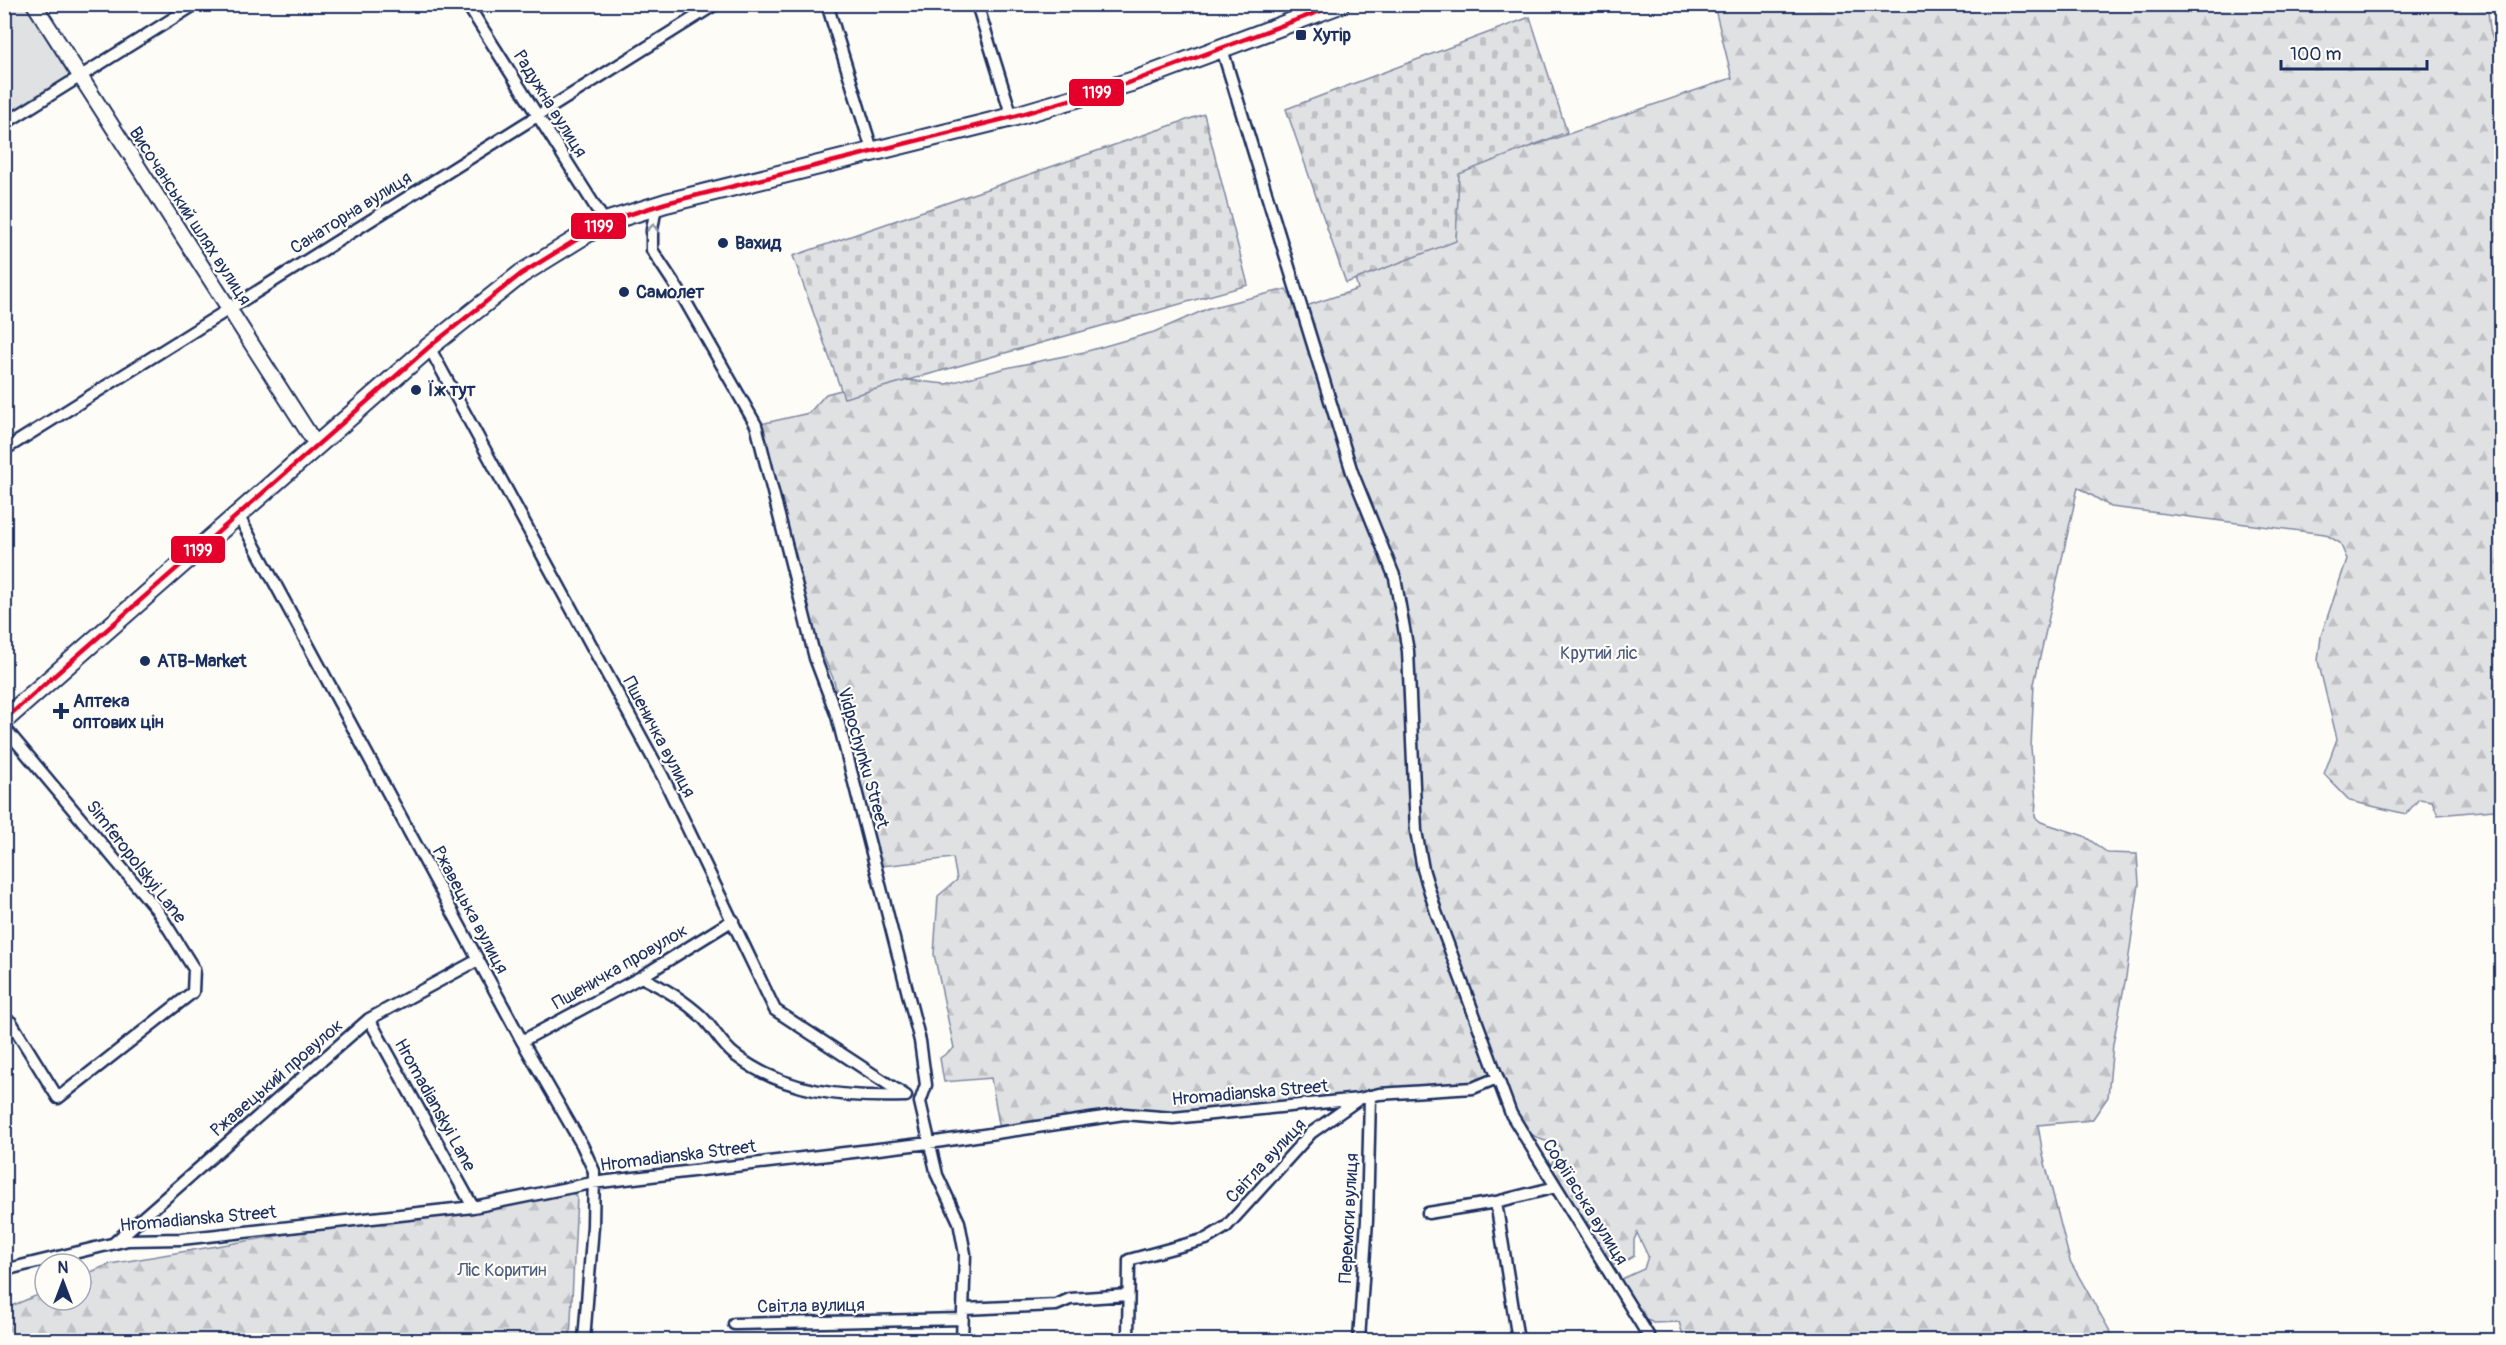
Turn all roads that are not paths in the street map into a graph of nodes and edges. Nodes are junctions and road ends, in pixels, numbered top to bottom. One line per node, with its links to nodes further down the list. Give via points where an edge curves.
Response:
1 (34, 4): 9 (street, Височанський шлях вулиця)
2 (196, 4): 9 (street)
3 (467, 4): 10 (street, Радужна вулиця)
4 (716, 4): 10 (street, Санаторна вулиця)
5 (827, 4): 13 (street)
6 (977, 4): 11 (street)
7 (1340, 4): 8 (highway)
8 (1222, 49): 11 (highway, via 1131,82); 29 (street, Софіївська вулиця, via 1352,472 1395,578 1408,651 1416,831 1436,912)
9 (80, 77): 12 (street); 16 (street, Височанський шлях вулиця)
10 (537, 115): 15 (street, Радужна вулиця); 16 (street, Санаторна вулиця)
11 (1012, 117): 13 (highway)
12 (4, 124)
13 (873, 153): 14 (highway)
14 (656, 206): 15 (highway); 32 (street, Vidpochynku Street, one-way to 14, via 926,1085 920,1041 837,716 815,658 756,425 652,250)
15 (605, 222): 17 (highway, via 521,274)
16 (229, 310): 18 (street, Височанський шлях вулиця); 19 (street, Санаторна вулиця)
17 (429, 347): 18 (highway); 23 (street, Пшеничка вулиця, via 663,777)
18 (316, 446): 20 (highway)
19 (4, 450)
20 (238, 515): 21 (highway); 24 (street, Ржавецька вулиця)
21 (4, 720)
22 (4, 727): 27 (street, Simferopolskyi Lane, via 157,910 194,969 193,992 58,1098)
23 (733, 920): 25 (street, Пшеничка провулок); 30 (street, Пшеничка вулиця, via 775,1010)
24 (478, 960): 26 (street, Ржавецький провулок); 28 (street, Ржавецька вулиця)
25 (641, 977): 28 (street, Пшеничка провулок); 30 (street, via 701,1016 734,1054 763,1073 826,1093)
26 (369, 1019): 37 (street, Hromadianskyi Lane); 39 (street, Ржавецький провулок)
27 (11, 1022)
28 (522, 1041): 34 (street, Ржавецька вулиця, via 582,1145 594,1171)
29 (1497, 1078): 31 (street, via 1473,1088); 35 (street, Софіївська вулиця, via 1511,1114)
30 (906, 1096): 32 (street)
31 (1365, 1097): 33 (street, Hromadianska Street, via 1173,1118 1124,1114); 41 (street, Світла вулиця, via 1311,1133 1226,1227 1206,1239 1129,1260); 47 (street, Перемоги вулиця, via 1368,1220)
32 (920, 1102): 33 (street)
33 (929, 1143): 34 (street, Hromadianska Street); 42 (street, via 937,1175 959,1221 965,1254)
34 (592, 1183): 37 (street, Hromadianska Street); 44 (street, Ржавецька вулиця, via 593,1226)
35 (1556, 1187): 36 (street); 49 (street, Софіївська вулиця)
36 (1496, 1202): 38 (street); 48 (street)
37 (473, 1207): 39 (street, Hromadianska Street)
38 (1428, 1213)
39 (113, 1243): 40 (street, Hromadianska Street)
40 (4, 1270)
41 (1128, 1295): 42 (street, Світла вулиця); 46 (street)
42 (963, 1314): 43 (street, Світла вулиця); 45 (street)
43 (734, 1324)
44 (584, 1341)
45 (962, 1341)
46 (1128, 1341)
47 (1359, 1341)
48 (1518, 1341)
49 (1652, 1341)

